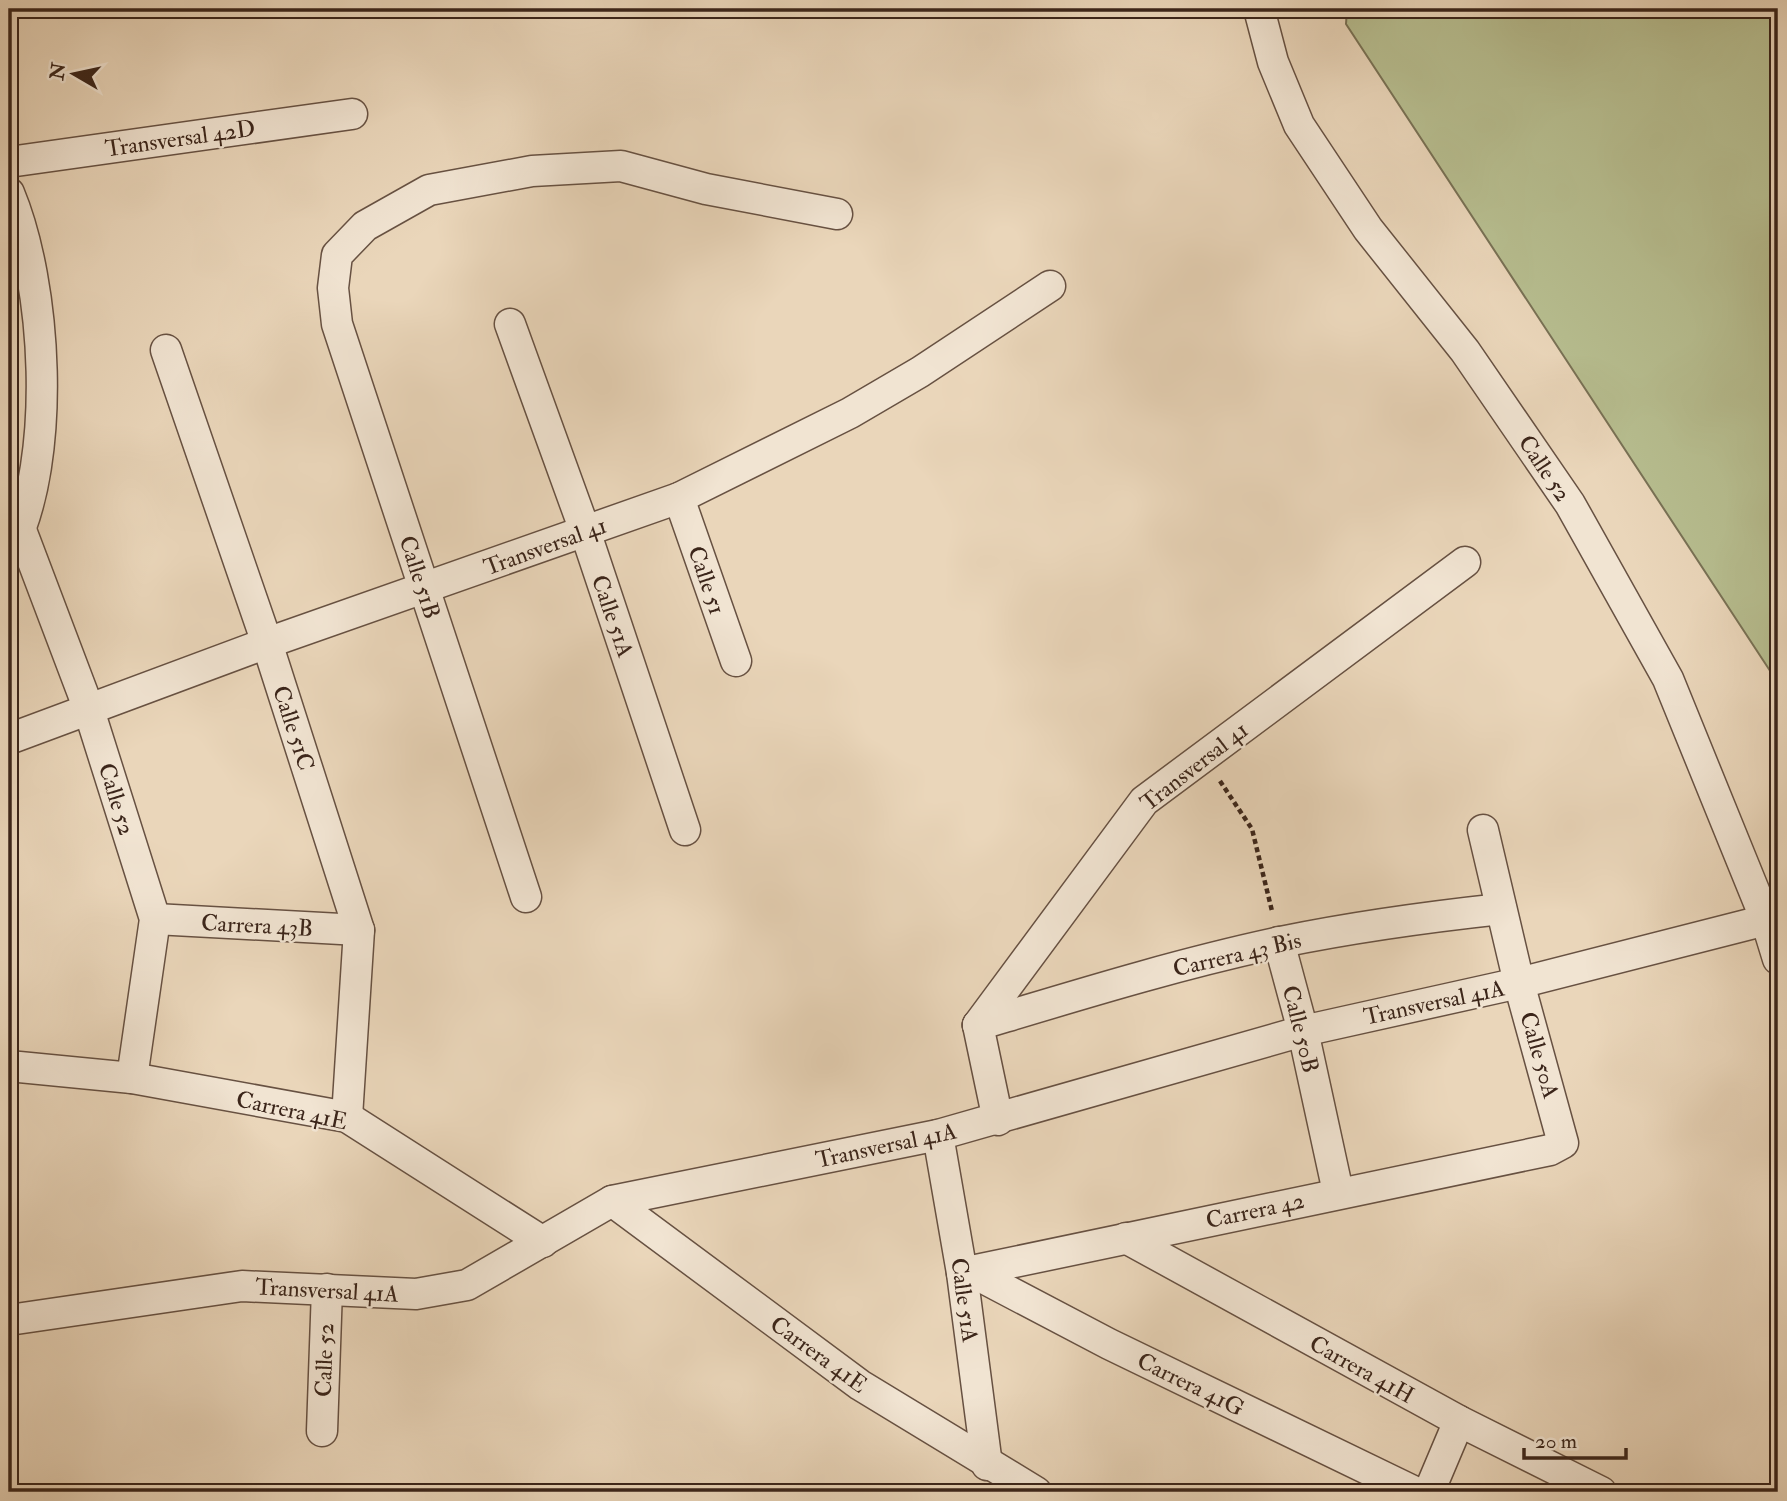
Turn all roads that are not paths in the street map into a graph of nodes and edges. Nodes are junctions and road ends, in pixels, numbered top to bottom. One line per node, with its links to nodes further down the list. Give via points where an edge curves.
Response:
1 (1259, 9): 23 (street, Calle 52, via 1273,62 1298,125 1368,229 1465,351 1570,504 1668,679)
2 (352, 114): 3 (street, Transversal 42D)
3 (9, 162)
4 (9, 193): 11 (street, via 23,226 39,307 43,386 36,458)
5 (837, 214): 13 (street, Calle 51B, via 706,189 621,166 532,171 429,190 365,226 337,255 333,288 337,324)
6 (1050, 286): 9 (street, Transversal 41, via 859,408)
7 (510, 324): 10 (street, Calle 51A)
8 (166, 350): 14 (street, Calle 51C)
9 (679, 498): 10 (street, Transversal 41); 15 (street, Calle 51)
10 (585, 531): 13 (street, Transversal 41); 18 (street, Calle 51A)
11 (15, 542): 16 (street, Calle 52)
12 (1465, 562): 28 (street, Transversal 41, via 1144,800)
13 (424, 590): 14 (street, Transversal 41); 20 (street, Calle 51B)
14 (267, 643): 16 (street, Transversal 41); 24 (street, Calle 51C)
15 (736, 661)
16 (88, 708): 17 (street, Transversal 41); 22 (street, Calle 52)
17 (9, 739)
18 (685, 830)
19 (1483, 830): 21 (street, Calle 50A)
20 (526, 897)
21 (1501, 909): 25 (street, Carrera 43 Bis, via 1406,920); 27 (street, Calle 50A)
22 (155, 919): 24 (street, Carrera 43B); 31 (street, Calle 52)
23 (1766, 920): 26 (street, Calle 52); 27 (street, Transversal 41A)
24 (359, 930): 32 (street, Calle 51C)
25 (1279, 943): 28 (street, Carrera 43 Bis, via 1095,989); 29 (street, Calle 50B)
26 (1778, 959)
27 (1519, 983): 29 (street, Transversal 41A); 35 (street, Calle 50A, via 1562,1131 1563,1143)
28 (978, 1025): 33 (street)
29 (1303, 1031): 33 (street, Transversal 41A); 36 (street, Calle 50B)
30 (9, 1066): 31 (street, Carrera 41E)
31 (132, 1077): 32 (street, Carrera 41E)
32 (347, 1117): 39 (street, Carrera 41E)
33 (998, 1120): 34 (street, Transversal 41A)
34 (938, 1135): 37 (street, Transversal 41A); 40 (street, Calle 51A)
35 (1550, 1150): 36 (street, Carrera 42)
36 (1338, 1192): 38 (street, Carrera 42)
37 (612, 1200): 39 (street, Transversal 41A); 45 (street, Carrera 41E, via 860,1385)
38 (1126, 1238): 40 (street, Carrera 42); 43 (street, Carrera 41H)
39 (543, 1242): 41 (street, Transversal 41A, via 467,1285 416,1294)
40 (966, 1272): 45 (street, Calle 51A); 47 (street, Carrera 41G)
41 (327, 1290): 42 (street, Transversal 41A, via 242,1286); 44 (street, Calle 52)
42 (9, 1320)
43 (1458, 1421): 48 (street); 49 (street, Carrera 41H)
44 (321, 1431)
45 (987, 1465): 46 (street, Carrera 41E)
46 (1036, 1492)
47 (1416, 1492)
48 (1429, 1492)
49 (1601, 1492)

